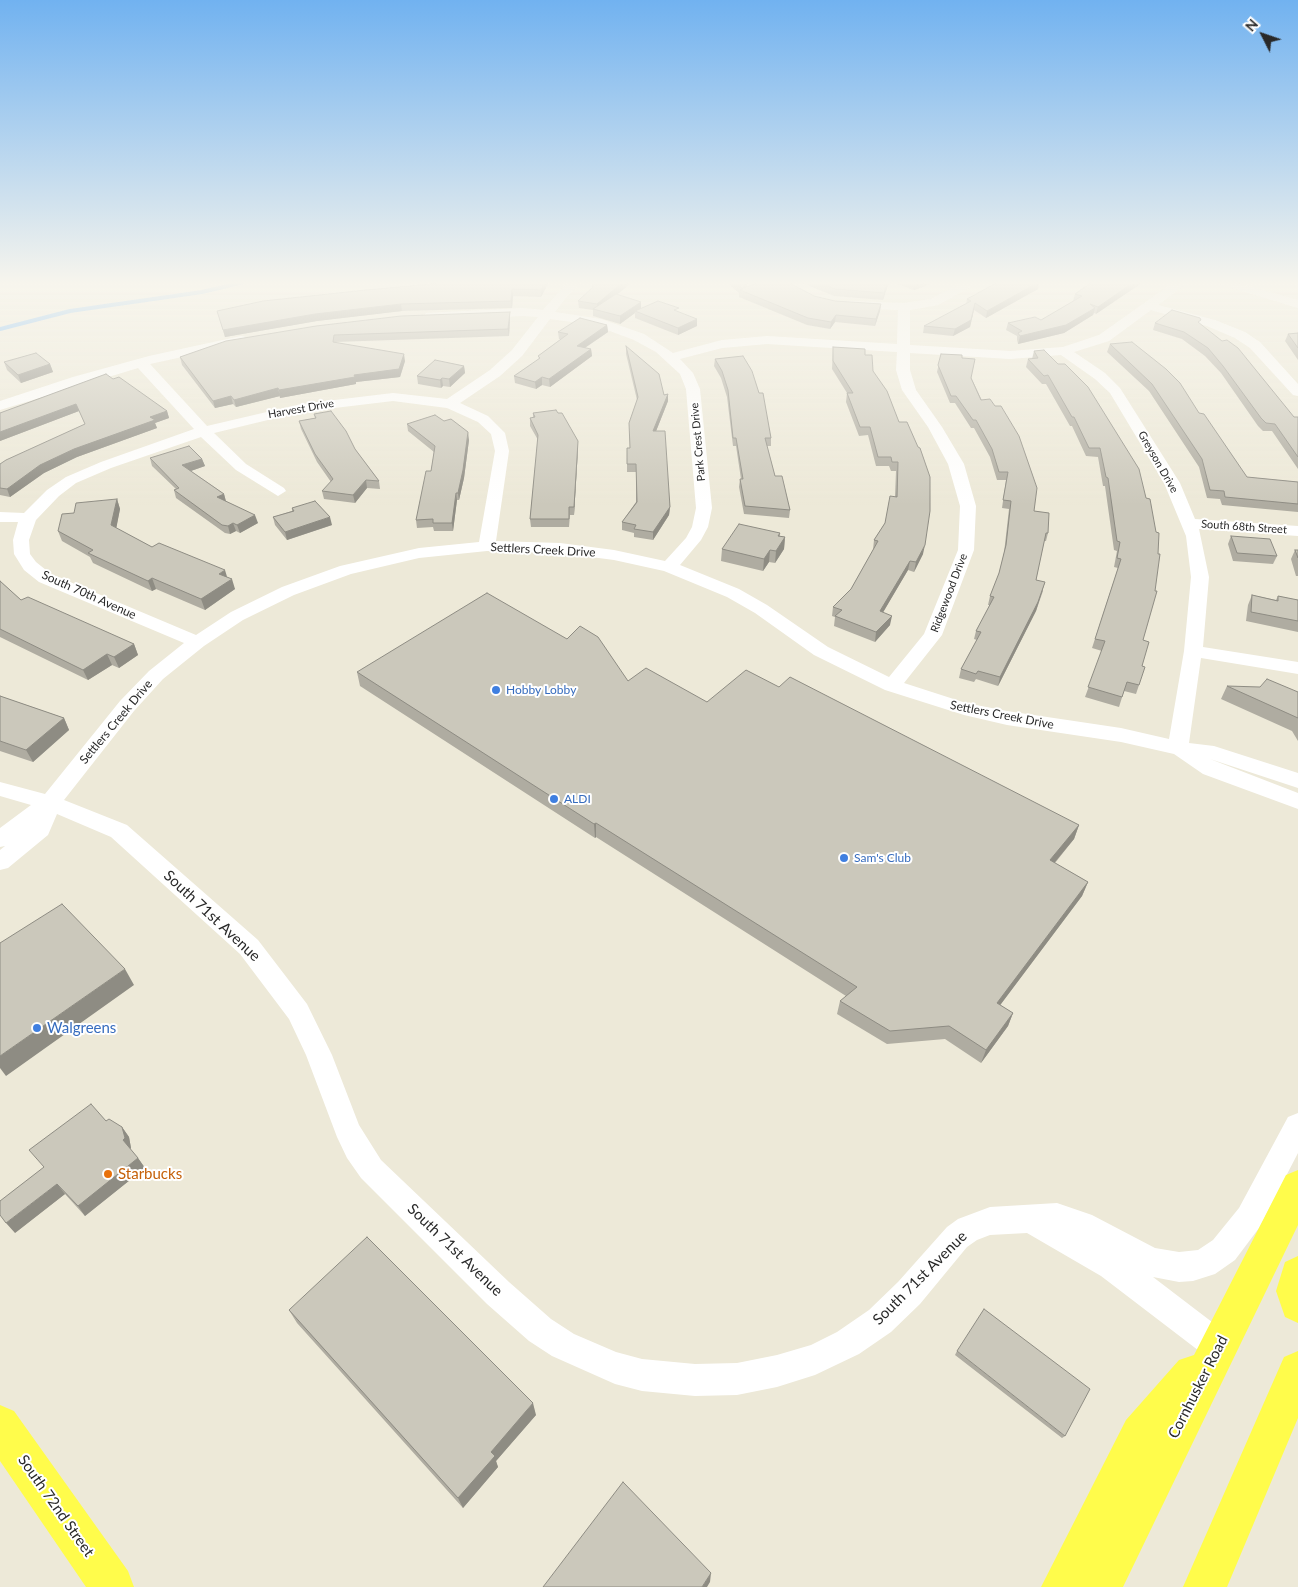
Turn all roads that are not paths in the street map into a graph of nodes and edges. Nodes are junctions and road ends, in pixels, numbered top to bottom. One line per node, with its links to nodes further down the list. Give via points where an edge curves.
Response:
1 (172, 356): 7 (street)
2 (514, 356): 9 (street)
3 (671, 356): 18 (street, Park Crest Drive, via 686,373 693,389 704,508 693,540)
4 (902, 356): 22 (street, Ridgewood Drive, via 909,390 956,464 968,506 966,550 934,635)
5 (1071, 356): 15 (street, Greyson Drive, via 1115,391 1172,482)
6 (1265, 356): 8 (street)
7 (141, 363): 10 (street); 11 (street)
8 (1298, 392)
9 (450, 404): 11 (street, Harvest Drive, via 393,397 358,400 301,408); 17 (street, Harvest Drive, via 483,419 498,433 502,451)
10 (0, 406)
11 (203, 430): 12 (street, via 241,466); 14 (street, Harvest Drive, via 71,480)
12 (278, 491)
13 (0, 517): 14 (street)
14 (28, 518): 19 (street, South 70th Avenue, via 21,540 22,554 30,566 45,578)
15 (1189, 523): 16 (street, South 68th Street); 20 (street, Greyson Drive, via 1200,577)
16 (1298, 531)
17 (487, 546): 18 (street, Settlers Creek Drive, via 560,548 614,554); 19 (street, Settlers Creek Drive, via 419,554 346,570 288,591 237,616)
18 (669, 567): 22 (street, Settlers Creek Drive, via 733,594 761,609 821,651)
19 (197, 642): 27 (street, Settlers Creek Drive, via 156,674)
20 (1193, 651): 21 (street); 23 (street, Greyson Drive)
21 (1298, 668)
22 (892, 686): 23 (street, Settlers Creek Drive, via 973,711 1121,735)
23 (1178, 748): 24 (street, Settlers Creek Drive, via 1214,752); 26 (street, Settlers Creek Drive, via 1210,769)
24 (1298, 782)
25 (0, 789): 27 (street, South 71st Avenue)
26 (1298, 801)
27 (50, 803): 28 (street, Settlers Creek Drive); 29 (street, Settlers Creek Drive, via 40,829); 32 (street, South 71st Avenue, via 119,831 249,947 298,1012 319,1055 347,1128 371,1168 540,1330 589,1359 642,1375 695,1380 737,1379 815,1359 848,1343 880,1320 968,1229 997,1220)
28 (0, 839)
29 (0, 862)
30 (1298, 1126): 32 (street, South 71st Avenue, via 1249,1218 1224,1250 1204,1263 1193,1266 1159,1263 1082,1225 1057,1217)
31 (1298, 1187): 35 (main road, Cornhusker Road)
32 (1030, 1219): 35 (street, via 1112,1265)
33 (1298, 1276): 34 (main road, via 1295,1291)
34 (1298, 1304)
35 (1218, 1346): 39 (main road, via 1140,1434); 40 (main road, Cornhusker Road)
36 (1298, 1371): 41 (main road)
37 (0, 1425): 38 (main road, South 72nd Street)
38 (112, 1587)
39 (1063, 1587)
40 (1100, 1587)
41 (1205, 1587)

